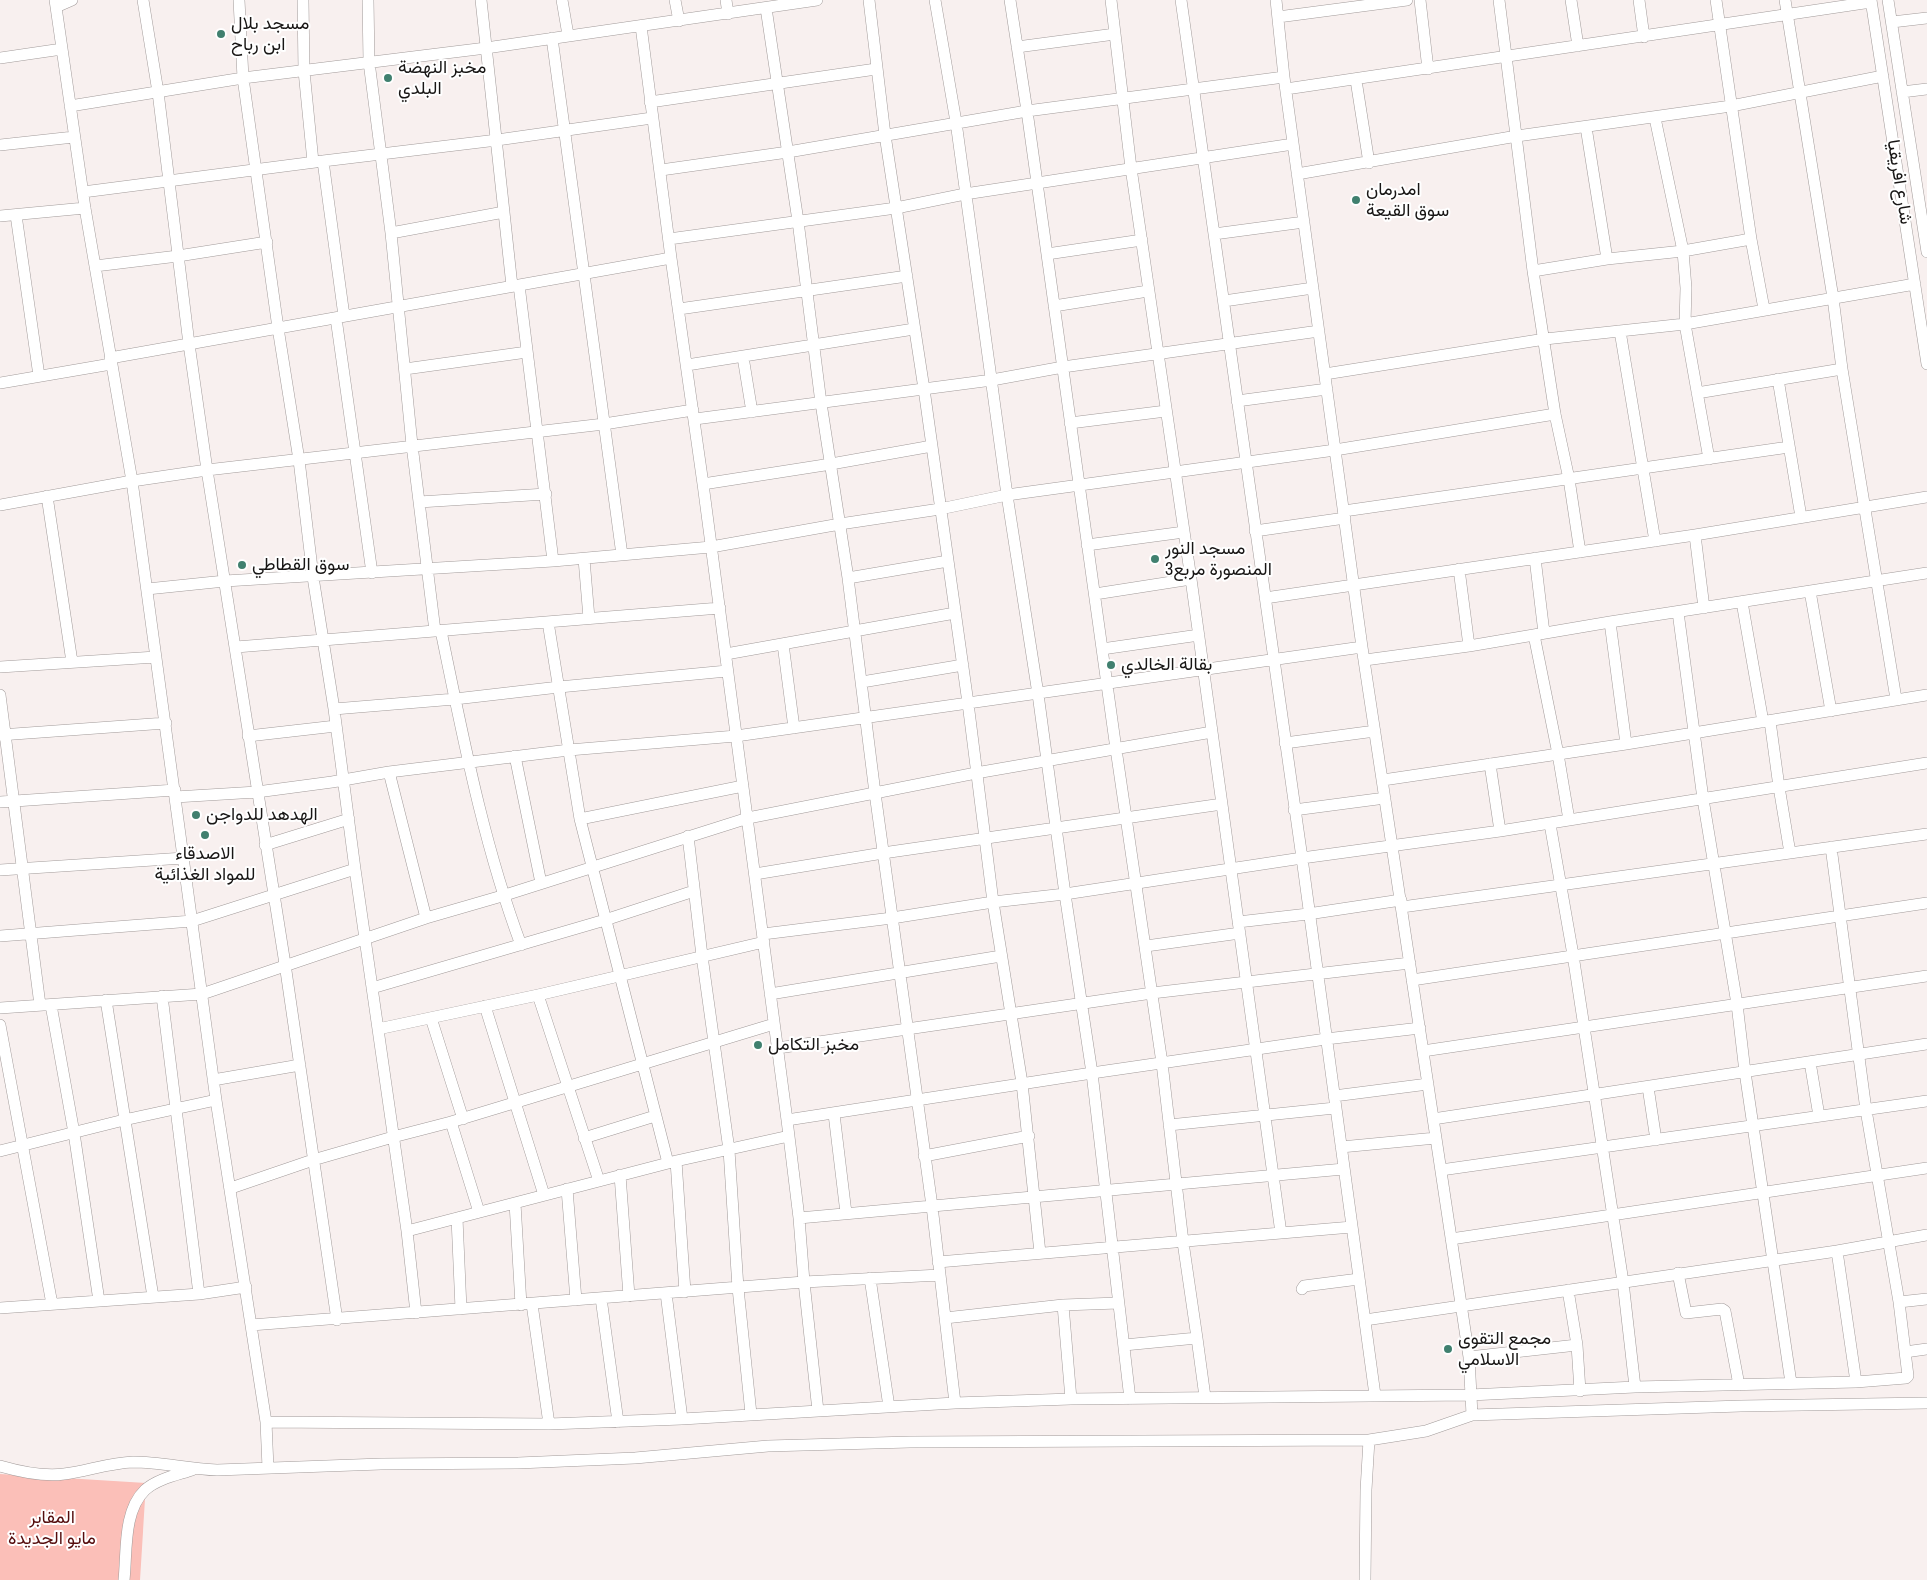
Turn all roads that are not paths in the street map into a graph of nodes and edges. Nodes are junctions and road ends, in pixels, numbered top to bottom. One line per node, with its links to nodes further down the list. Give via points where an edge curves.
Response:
1 (72, 0): 26 (street)
2 (143, 0): 58 (street)
3 (239, 0): 52 (street)
4 (303, 0): 49 (street)
5 (368, 0): 46 (street)
6 (481, 0): 42 (street)
7 (562, 0): 37 (street)
8 (675, 0): 32 (street)
9 (726, 0): 28 (street)
10 (812, 0): 27 (street)
11 (868, 0): 47 (street)
12 (935, 0): 68 (street)
13 (1010, 0): 40 (street)
14 (1111, 0): 36 (street)
15 (1181, 0): 55 (street)
16 (1276, 0): 30 (street)
17 (1407, 0): 30 (street)
18 (1420, 0): 48 (street)
19 (1499, 0): 44 (street)
20 (1571, 0): 41 (street)
21 (1639, 0): 38 (street)
22 (1716, 0): 35 (street)
23 (1785, 0): 29 (street)
24 (1888, 0): 33 (street, شارع افريقيا)
25 (1871, 1): 29 (street); 51 (street, شارع افريقيا)
26 (55, 3): 43 (street)
27 (766, 8): 28 (street); 54 (street)
28 (728, 14): 32 (street)
29 (1787, 15): 35 (street); 60 (street)
30 (1278, 17): 50 (street)
31 (1927, 18): 33 (street)
32 (679, 21): 34 (street)
33 (1892, 22): 59 (street, شارع افريقيا)
34 (641, 26): 37 (street); 62 (street)
35 (1719, 26): 38 (street); 64 (street)
36 (1115, 34): 40 (street); 61 (street)
37 (568, 35): 39 (street)
38 (1644, 36): 41 (street)
39 (552, 38): 42 (street); 70 (street)
40 (1017, 46): 65 (street)
41 (1578, 46): 44 (street)
42 (486, 48): 46 (street); 74 (street)
43 (62, 49): 45 (street); 63 (street)
44 (1506, 56): 48 (street); 72 (street)
45 (0, 58)
46 (369, 62): 49 (street); 78 (street)
47 (876, 69): 54 (street); 71 (street)
48 (1428, 69): 53 (street)
49 (304, 71): 52 (street); 80 (street)
50 (1284, 76): 55 (street); 56 (street)
51 (1882, 76): 60 (street); 114 (street, شارع افريقيا)
52 (243, 78): 58 (street); 83 (street)
53 (1356, 80): 56 (street); 81 (street)
54 (778, 82): 62 (street); 77 (street)
55 (1192, 89): 61 (street); 79 (street)
56 (1286, 89): 75 (street)
57 (1927, 89): 59 (street)
58 (158, 92): 63 (street); 86 (street)
59 (1902, 92): 92 (street, شارع افريقيا)
60 (1800, 93): 64 (street); 119 (street)
61 (1124, 100): 65 (street); 82 (street)
62 (650, 102): 66 (street)
63 (70, 106): 73 (street)
64 (1731, 106): 67 (street); 101 (street)
65 (1027, 111): 68 (street); 87 (street)
66 (652, 118): 70 (street); 84 (street)
67 (1655, 118): 69 (street); 104 (street)
68 (956, 122): 71 (street); 89 (street)
69 (1586, 127): 72 (street); 109 (street)
70 (566, 130): 74 (street); 112 (street)
71 (885, 135): 77 (street); 91 (street)
72 (1517, 136): 81 (street); 111 (street)
73 (74, 137): 76 (street); 88 (street)
74 (497, 140): 78 (street); 93 (street)
75 (1293, 144): 79 (street); 85 (street)
76 (0, 145)
77 (788, 152): 84 (street); 96 (street)
78 (382, 154): 80 (street); 98 (street)
79 (1203, 156): 82 (street); 99 (street)
80 (318, 161): 83 (street); 125 (street)
81 (1369, 163): 85 (street)
82 (1131, 168): 87 (street); 102 (street)
83 (257, 170): 86 (street); 103 (street)
84 (660, 170): 100 (street)
85 (1297, 174): 97 (street)
86 (168, 180): 88 (street); 107 (street)
87 (1036, 184): 89 (street); 106 (street)
88 (83, 192): 90 (street)
89 (966, 194): 91 (street); 147 (street)
90 (85, 208): 94 (street); 110 (street)
91 (896, 208): 96 (street); 113 (street)
92 (1924, 210): 105 (street, شارع افريقيا)
93 (504, 212): 98 (street); 115 (street)
94 (16, 215): 95 (street); 145 (street)
95 (0, 216)
96 (798, 221): 100 (street); 118 (street)
97 (1304, 222): 99 (street); 116 (street)
98 (391, 233): 122 (street)
99 (1214, 234): 120 (street)
100 (669, 239): 108 (street)
101 (1751, 239): 104 (street); 124 (street)
102 (1142, 240): 106 (street); 117 (street)
103 (267, 242): 107 (street); 127 (street)
104 (1683, 251): 109 (street); 126 (street)
105 (1927, 252)
106 (1047, 254): 121 (street)
107 (178, 256): 110 (street); 132 (street)
108 (671, 258): 112 (street); 123 (street)
109 (1607, 260): 111 (street)
110 (96, 266): 138 (street)
111 (1533, 271): 131 (street)
112 (583, 274): 115 (street); 159 (street)
113 (907, 276): 118 (street); 128 (street)
114 (1915, 284): 119 (street); 139 (street, شارع افريقيا)
115 (515, 286): 122 (street); 135 (street)
116 (1313, 288): 120 (street); 129 (street)
117 (1148, 291): 121 (street); 136 (street)
118 (808, 292): 123 (street); 133 (street)
119 (1833, 298): 124 (street); 143 (street)
120 (1224, 301): 134 (street)
121 (1054, 306): 141 (street)
122 (398, 307): 125 (street); 142 (street)
123 (679, 309): 140 (street)
124 (1764, 310): 126 (street)
125 (340, 317): 127 (street); 165 (street)
126 (1685, 324): 130 (street); 151 (street)
127 (278, 328): 132 (street); 167 (street)
128 (914, 329): 133 (street); 149 (street)
129 (1319, 331): 134 (street); 144 (street)
130 (1620, 331): 131 (street); 170 (street)
131 (1545, 339): 144 (street); 156 (street)
132 (188, 344): 138 (street); 171 (street)
133 (814, 345): 137 (street); 153 (street)
134 (1230, 345): 136 (street); 152 (street)
135 (527, 352): 142 (street); 160 (street)
136 (1158, 353): 141 (street); 154 (street)
137 (743, 357): 140 (street); 155 (street)
138 (111, 361): 145 (street); 174 (street)
139 (1927, 364)
140 (687, 365): 157 (street)
141 (1063, 367): 147 (street); 158 (street)
142 (405, 369): 161 (street)
143 (1842, 369): 146 (street); 183 (street)
144 (1325, 374): 150 (street)
145 (39, 376): 148 (street)
146 (1778, 379): 151 (street); 163 (street)
147 (992, 380): 149 (street); 179 (street)
148 (0, 383)
149 (924, 389): 153 (street); 162 (street)
150 (1327, 390): 152 (street); 164 (street)
151 (1697, 393): 166 (street)
152 (1237, 401): 168 (street)
153 (822, 403): 155 (street); 169 (street)
154 (1166, 411): 158 (street); 172 (street)
155 (752, 412): 157 (street)
156 (1555, 414): 164 (street); 173 (street)
157 (694, 415): 159 (street); 175 (street)
158 (1070, 423): 176 (street)
159 (604, 424): 160 (street); 195 (street)
160 (537, 430): 161 (street); 177 (street)
161 (412, 445): 165 (street); 181 (street)
162 (932, 446): 169 (street); 184 (street)
163 (1790, 447): 166 (street); 186 (street)
164 (1335, 450): 168 (street); 185 (street)
165 (356, 453): 167 (street); 202 (street)
166 (1709, 459): 170 (street)
167 (298, 460): 171 (street); 204 (street)
168 (1246, 463): 172 (street); 188 (street)
169 (831, 464): 175 (street); 187 (street)
170 (1642, 469): 173 (street); 191 (street)
171 (207, 470): 174 (street); 207 (street)
172 (1175, 474): 176 (street); 189 (street)
173 (1569, 479): 185 (street); 194 (street)
174 (132, 481): 178 (street); 210 (street)
175 (703, 484): 193 (street)
176 (1080, 486): 179 (street); 192 (street)
177 (546, 494): 181 (street); 199 (street)
178 (47, 496): 182 (street); 236 (street)
179 (1008, 496): 184 (street); 244 (street)
180 (1927, 497): 183 (street)
181 (419, 502): 201 (street)
182 (0, 505)
183 (1864, 507): 186 (street); 208 (street)
184 (940, 509): 187 (street); 198 (street)
185 (1344, 515): 188 (street); 209 (street)
186 (1801, 517): 190 (street)
187 (840, 524): 193 (street); 205 (street)
188 (1255, 531): 213 (street)
189 (1184, 532): 192 (street); 206 (street)
190 (1695, 535): 191 (street); 216 (street)
191 (1655, 541): 194 (street)
192 (1087, 545): 212 (street)
193 (711, 547): 195 (street); 215 (street)
194 (1580, 552): 196 (street)
195 (622, 556): 197 (street)
196 (1535, 558): 200 (street); 224 (street)
197 (584, 559): 199 (street); 219 (street)
198 (948, 560): 205 (street); 218 (street)
199 (552, 561): 201 (street)
200 (1460, 569): 209 (street); 228 (street)
201 (426, 570): 202 (street); 222 (street)
202 (372, 573): 204 (street)
203 (1927, 573): 208 (street)
204 (314, 577): 207 (street); 226 (street)
205 (848, 578): 223 (street)
206 (1191, 579): 212 (street); 225 (street)
207 (226, 581): 210 (street); 229 (street)
208 (1877, 581): 211 (street); 248 (street)
209 (1354, 584): 213 (street); 230 (street)
210 (147, 589): 233 (street)
211 (1810, 591): 214 (street); 251 (street)
212 (1095, 594): 231 (street)
213 (1265, 598): 234 (street)
214 (1742, 602): 216 (street); 253 (street)
215 (720, 608): 219 (street); 232 (street)
216 (1704, 608): 217 (street)
217 (1678, 612): 221 (street); 259 (street)
218 (955, 613): 223 (street); 237 (street)
219 (589, 618): 220 (street)
220 (548, 622): 222 (street); 243 (street)
221 (1610, 622): 224 (street); 264 (street)
222 (438, 631): 226 (street); 247 (street)
223 (855, 631): 227 (street); 241 (street)
224 (1539, 634): 228 (street); 267 (street)
225 (1199, 635): 231 (street); 239 (street)
226 (324, 641): 229 (street); 250 (street)
227 (783, 644): 232 (street); 256 (street)
228 (1469, 646): 235 (street)
229 (236, 647): 261 (street)
230 (1362, 647): 234 (street); 235 (street)
231 (1102, 649): 242 (street)
232 (726, 654): 240 (street)
233 (156, 657): 236 (street); 254 (street)
234 (1273, 660): 239 (street); 263 (street)
235 (1365, 660): 257 (street)
236 (72, 662): 238 (street)
237 (963, 665): 241 (street); 249 (street)
238 (0, 667)
239 (1204, 670): 242 (street); 258 (street)
240 (727, 671): 243 (street); 262 (street)
241 (862, 682): 252 (street)
242 (1108, 684): 244 (street); 265 (street)
243 (559, 687): 247 (street); 266 (street)
244 (1038, 694): 249 (street); 269 (street)
245 (0, 695): 260 (street)
246 (1927, 695): 248 (street)
247 (455, 699): 250 (street); 270 (street)
248 (1896, 700): 251 (street)
249 (968, 704): 252 (street); 274 (street)
250 (334, 709): 255 (street)
251 (1831, 711): 253 (street)
252 (867, 718): 256 (street); 281 (street)
253 (1766, 722): 259 (street); 278 (street)
254 (166, 723): 260 (street); 280 (street)
255 (336, 726): 261 (street); 275 (street)
256 (794, 728): 262 (street)
257 (1375, 731): 263 (street); 276 (street)
258 (1212, 732): 265 (street); 286 (street)
259 (1693, 733): 264 (street); 283 (street)
260 (2, 735): 284 (street)
261 (248, 736): 279 (street)
262 (736, 736): 266 (street); 277 (street)
263 (1285, 743): 287 (street)
264 (1626, 744): 267 (street)
265 (1116, 749): 269 (street); 291 (street)
266 (569, 750): 268 (street); 290 (street)
267 (1558, 754): 271 (street); 292 (street)
268 (515, 756): 270 (street); 313 (street)
269 (1047, 761): 274 (street); 294 (street)
270 (468, 763): 273 (street); 319 (street)
271 (1490, 764): 276 (street); 295 (street)
272 (1927, 764): 278 (street)
273 (389, 772): 275 (street); 325 (street)
274 (976, 773): 281 (street); 298 (street)
275 (344, 780): 279 (street); 289 (street)
276 (1383, 780): 282 (street)
277 (743, 786): 288 (street); 290 (street)
278 (1779, 787): 283 (street); 303 (street)
279 (257, 792): 280 (street); 299 (street)
280 (175, 793): 284 (street); 304 (street)
281 (875, 793): 288 (street); 302 (street)
282 (1385, 798): 287 (street); 300 (street)
283 (1703, 799): 292 (street); 306 (street)
284 (13, 801): 285 (street); 308 (street)
285 (0, 802)
286 (1222, 804): 291 (street); 310 (street)
287 (1294, 810): 305 (street)
288 (748, 818): 297 (street); 312 (street)
289 (349, 819): 299 (street); 309 (street)
290 (580, 819): 307 (street)
291 (1126, 819): 294 (street); 314 (street)
292 (1570, 820): 293 (street)
293 (1550, 824): 295 (street); 315 (street)
294 (1056, 828): 298 (street); 317 (street)
295 (1500, 831): 300 (street)
296 (1927, 834): 301 (street)
297 (688, 836): 307 (street); 316 (street)
298 (985, 838): 302 (street); 320 (street)
299 (265, 845): 318 (street)
300 (1393, 847): 305 (street); 322 (street)
301 (1831, 847): 303 (street); 324 (street)
302 (883, 853): 312 (street); 326 (street)
303 (1790, 853): 306 (street)
304 (184, 858): 308 (street); 328 (street)
305 (1302, 858): 310 (street); 323 (street)
306 (1714, 864): 315 (street); 330 (street)
307 (592, 867): 313 (street); 327 (street)
308 (23, 868): 311 (street); 331 (street)
309 (355, 869): 318 (street); 334 (street)
310 (1231, 869): 314 (street); 329 (street)
311 (0, 870)
312 (755, 874): 333 (street)
313 (540, 884): 319 (street)
314 (1135, 884): 317 (street); 336 (street)
315 (1561, 886): 322 (street); 337 (street)
316 (694, 891): 327 (street); 338 (street)
317 (1065, 894): 320 (street); 358 (street)
318 (273, 895): 328 (street); 341 (street)
319 (502, 896): 325 (street); 335 (street)
320 (992, 902): 326 (street); 339 (street)
321 (1927, 903): 324 (street)
322 (1401, 904): 323 (street); 340 (street)
323 (1308, 914): 329 (street); 343 (street)
324 (1840, 916): 330 (street); 349 (street)
325 (426, 918): 334 (street)
326 (892, 918): 333 (street); 342 (street)
327 (605, 920): 335 (street); 344 (street)
328 (192, 921): 331 (street); 350 (street)
329 (1239, 928): 336 (street); 347 (street)
330 (1726, 933): 337 (street); 356 (street)
331 (32, 935): 332 (street); 357 (street)
332 (0, 936)
333 (763, 938): 338 (street); 351 (street)
334 (365, 939): 341 (street); 348 (street)
335 (520, 945): 348 (street)
336 (1146, 946): 352 (street)
337 (1573, 955): 346 (street); 365 (street)
338 (702, 956): 344 (street); 370 (street)
339 (1001, 956): 342 (street); 361 (street)
340 (1410, 963): 343 (street); 346 (street)
341 (285, 964): 350 (street); 378 (street)
342 (900, 973): 351 (street); 368 (street)
343 (1317, 975): 347 (street); 369 (street)
344 (621, 976): 353 (street); 379 (street)
345 (1927, 976): 349 (street)
346 (1412, 980): 366 (street)
347 (1246, 982): 352 (street); 373 (street)
348 (372, 988): 367 (street)
349 (1850, 988): 356 (street); 375 (street)
350 (202, 994): 354 (street); 382 (street)
351 (770, 994): 363 (street)
352 (1152, 994): 358 (street); 377 (street)
353 (538, 995): 359 (street); 385 (street)
354 (162, 996): 355 (street); 393 (street)
355 (106, 1000): 357 (street); 400 (street)
356 (1737, 1004): 365 (street); 380 (street)
357 (46, 1005): 360 (street); 406 (street)
358 (1081, 1005): 361 (street); 381 (street)
359 (485, 1006): 362 (street); 392 (street)
360 (0, 1008)
361 (1012, 1015): 368 (street); 383 (street)
362 (431, 1018): 367 (street); 399 (street)
363 (774, 1024): 370 (street); 372 (street)
364 (0, 1025): 413 (street)
365 (1583, 1027): 374 (street); 387 (street)
366 (1420, 1028): 369 (street); 374 (street)
367 (378, 1029): 409 (street)
368 (908, 1029): 372 (street); 389 (street)
369 (1326, 1039): 373 (street); 391 (street)
370 (714, 1044): 379 (street); 416 (street)
371 (1927, 1044): 375 (street)
372 (778, 1048): 401 (street)
373 (1257, 1049): 377 (street); 396 (street)
374 (1423, 1051): 384 (street)
375 (1858, 1055): 376 (street); 394 (street)
376 (1810, 1062): 380 (street); 398 (street)
377 (1162, 1063): 381 (street); 404 (street)
378 (300, 1064): 382 (street); 419 (street)
379 (642, 1064): 385 (street); 397 (street)
380 (1745, 1072): 386 (street); 405 (street)
381 (1092, 1073): 383 (street); 431 (street)
382 (213, 1080): 388 (street)
383 (1022, 1083): 389 (street); 408 (street)
384 (1428, 1084): 391 (street); 402 (street)
385 (568, 1086): 392 (street); 410 (street)
386 (1648, 1087): 387 (street); 412 (street)
387 (1594, 1095): 402 (street); 414 (street)
388 (216, 1100): 393 (street); 429 (street)
389 (918, 1101): 395 (street); 418 (street)
390 (1927, 1101): 394 (street)
391 (1334, 1102): 396 (street); 415 (street)
392 (516, 1103): 399 (street); 433 (street)
393 (177, 1108): 400 (street); 466 (street)
394 (1866, 1110): 398 (street); 426 (street)
395 (834, 1114): 401 (street); 438 (street)
396 (1264, 1114): 404 (street); 425 (street)
397 (655, 1116): 410 (street); 420 (street)
398 (1819, 1116): 405 (street)
399 (463, 1119): 403 (street)
400 (124, 1120): 406 (street); 468 (street)
401 (787, 1120): 407 (street)
402 (1433, 1120): 411 (street)
403 (451, 1122): 409 (street); 437 (street)
404 (1169, 1125): 428 (street)
405 (1752, 1126): 412 (street); 432 (street)
406 (74, 1133): 413 (street); 472 (street)
407 (789, 1136): 416 (street); 441 (street)
408 (1029, 1136): 418 (street); 434 (street)
409 (393, 1137): 419 (street); 443 (street)
410 (584, 1138): 427 (street)
411 (1436, 1138): 415 (street); 423 (street)
412 (1656, 1140): 414 (street)
413 (23, 1145): 417 (street); 475 (street)
414 (1601, 1147): 423 (street); 439 (street)
415 (1341, 1148): 422 (street)
416 (729, 1150): 420 (street); 461 (street)
417 (0, 1151)
418 (924, 1156): 436 (street)
419 (313, 1160): 429 (street); 483 (street)
420 (672, 1162): 424 (street); 464 (street)
421 (1927, 1168): 426 (street)
422 (1344, 1169): 425 (street); 442 (street)
423 (1441, 1170): 446 (street)
424 (620, 1175): 427 (street); 467 (street)
425 (1274, 1175): 428 (street); 444 (street)
426 (1878, 1175): 432 (street); 447 (street)
427 (599, 1181): 430 (street)
428 (1178, 1184): 431 (street); 448 (street)
429 (230, 1188): 460 (street)
430 (568, 1189): 433 (street); 471 (street)
431 (1106, 1190): 434 (street); 449 (street)
432 (1763, 1192): 439 (street); 452 (street)
433 (544, 1195): 435 (street)
434 (1035, 1197): 436 (street); 451 (street)
435 (515, 1203): 437 (street); 476 (street)
436 (932, 1206): 438 (street); 453 (street)
437 (479, 1212): 440 (street)
438 (846, 1213): 441 (street)
439 (1612, 1215): 446 (street); 459 (street)
440 (457, 1218): 443 (street); 480 (street)
441 (799, 1218): 458 (street)
442 (1352, 1227): 444 (street); 457 (street)
443 (406, 1231): 481 (street)
444 (1280, 1234): 448 (street)
445 (1927, 1235): 447 (street)
446 (1451, 1238): 479 (street)
447 (1887, 1240): 450 (street); 473 (street)
448 (1183, 1242): 449 (street); 486 (street)
449 (1112, 1247): 451 (street); 474 (street)
450 (1837, 1251): 452 (street); 492 (street)
451 (1040, 1253): 453 (street)
452 (1773, 1259): 454 (street); 493 (street)
453 (938, 1262): 455 (street)
454 (1678, 1274): 459 (street); 494 (street, via 1686,1314 1725,1311)
455 (940, 1275): 456 (street); 482 (street)
456 (870, 1278): 458 (street); 504 (street)
457 (1359, 1279): 462 (street, via 1304,1286); 484 (street)
458 (804, 1282): 461 (street); 505 (street)
459 (1622, 1282): 463 (street); 495 (street)
460 (246, 1288): 466 (street); 485 (street)
461 (738, 1288): 464 (street); 506 (street)
462 (1302, 1289)
463 (1568, 1290): 479 (street); 488 (street)
464 (685, 1292): 465 (street)
465 (666, 1293): 467 (street); 508 (street)
466 (199, 1294): 468 (street)
467 (629, 1296): 469 (street)
468 (153, 1297): 472 (street)
469 (601, 1298): 471 (street); 510 (street)
470 (1927, 1299): 473 (street)
471 (576, 1300): 476 (street)
472 (99, 1301): 475 (street)
473 (1899, 1302): 490 (street)
474 (1118, 1303): 478 (street); 487 (street)
475 (52, 1304): 477 (street)
476 (526, 1304): 480 (street); 511 (street)
477 (1, 1305)
478 (1063, 1305): 482 (street); 500 (street)
479 (1461, 1305): 484 (street); 491 (street)
480 (461, 1309): 481 (street)
481 (416, 1314): 483 (street)
482 (945, 1318): 502 (street)
483 (337, 1320): 485 (street)
484 (1364, 1320): 497 (street)
485 (251, 1325): 509 (street)
486 (1197, 1338): 487 (street); 499 (street)
487 (1124, 1345): 501 (street)
488 (1576, 1345): 491 (street); 496 (street)
489 (1927, 1348): 490 (street)
490 (1905, 1352): 492 (street, via 1907,1377)
491 (1469, 1357): 498 (street)
492 (1856, 1382): 493 (street)
493 (1791, 1384): 494 (street)
494 (1739, 1385): 495 (street)
495 (1635, 1387): 496 (street)
496 (1580, 1391): 498 (street)
497 (1375, 1395): 498 (street); 499 (street)
498 (1470, 1395): 507 (street)
499 (1206, 1397): 501 (street)
500 (1071, 1399): 501 (street); 502 (street)
501 (1130, 1399)
502 (956, 1402): 504 (street)
503 (1927, 1403): 507 (street)
504 (889, 1408): 505 (street)
505 (818, 1411): 506 (street)
506 (751, 1414): 508 (street)
507 (1472, 1415): 512 (street, via 1426,1431)
508 (682, 1419): 510 (street)
509 (266, 1422): 511 (street); 514 (street)
510 (618, 1422): 511 (street)
511 (549, 1424)
512 (1369, 1440): 514 (street, via 910,1442 768,1446 635,1458 528,1463); 517 (street)
513 (0, 1466): 515 (street, via 36,1474 63,1474 130,1462 155,1462)
514 (268, 1468): 515 (street)
515 (196, 1469): 516 (street, via 152,1485 136,1502 129,1524)
516 (124, 1580)
517 (1365, 1580)

